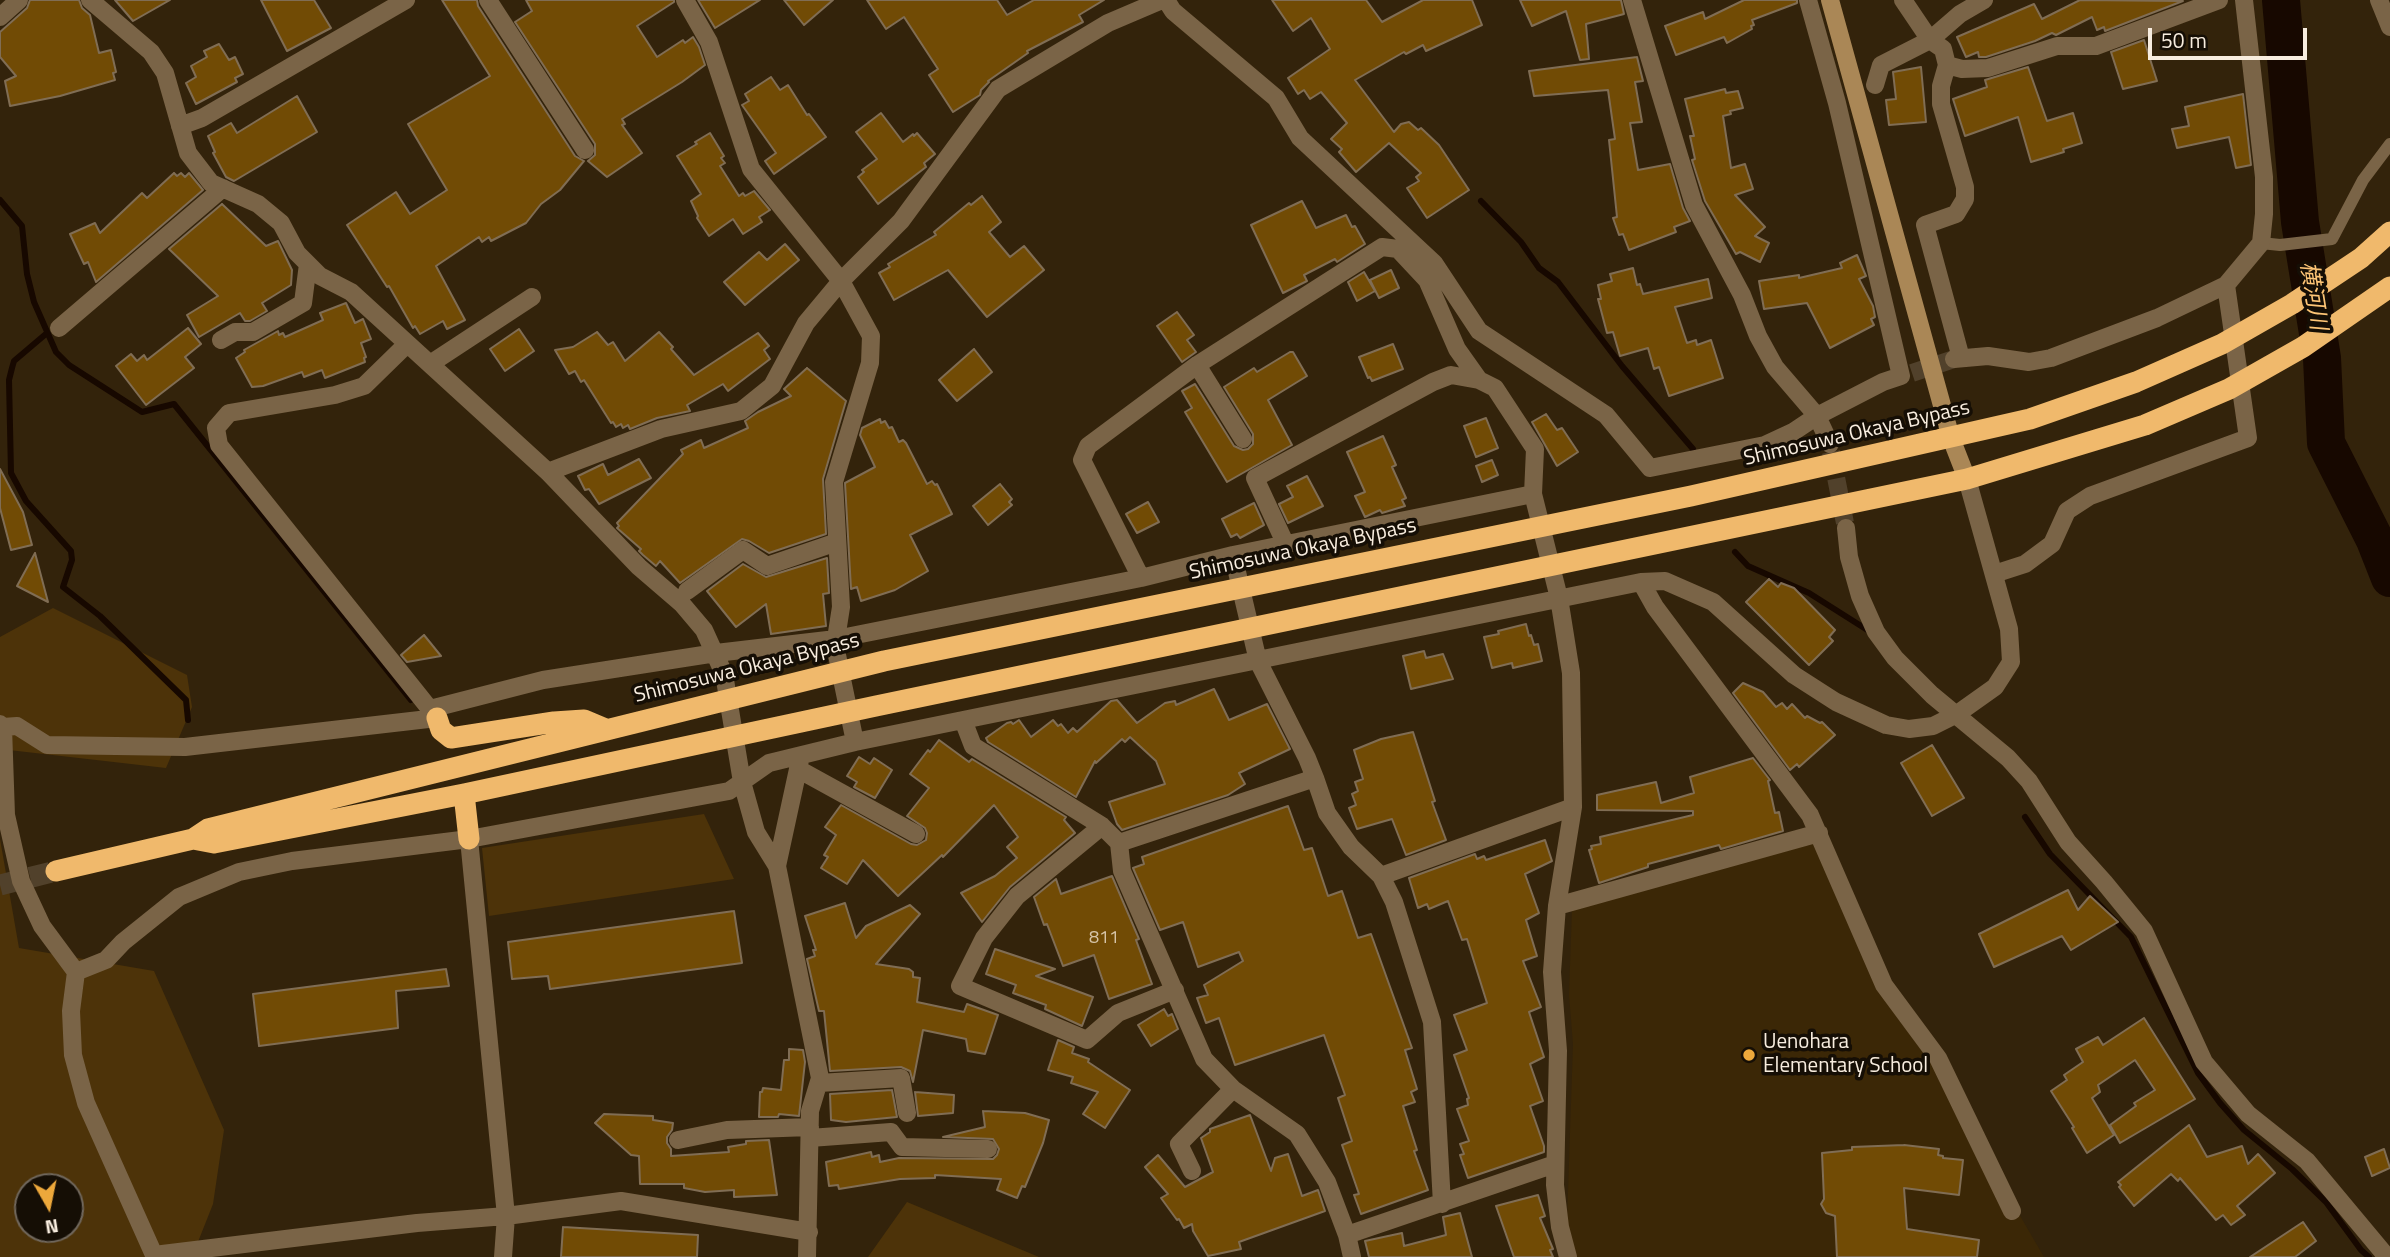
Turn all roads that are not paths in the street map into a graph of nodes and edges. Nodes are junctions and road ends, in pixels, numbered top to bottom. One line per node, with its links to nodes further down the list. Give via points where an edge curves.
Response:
1 (19, 0): 15 (street)
2 (90, 0): 20 (street, via 151,51 165,73)
3 (405, 0): 20 (street, via 202,118)
4 (488, 0): 22 (street)
5 (685, 0): 28 (street, via 709,42 751,169)
6 (1164, 0): 27 (street, via 1276,98 1300,138); 28 (street, via 1108,23 998,89 901,221)
7 (1632, 0): 39 (street, via 1694,205 1775,367)
8 (1808, 0): 39 (street, via 1839,102 1906,374)
9 (1830, 0): 40 (street)
10 (1903, 0): 17 (street)
11 (1984, 0): 17 (street)
12 (2219, 0): 18 (street, via 2096,46 2057,46 1988,68)
13 (2244, 0): 25 (street, via 2264,177)
14 (2379, 0): 16 (street)
15 (0, 17)
16 (2390, 27)
17 (1930, 40): 18 (street, via 1943,49); 19 (street, via 1881,65)
18 (1947, 65): 29 (street, via 1941,104 1965,200 1956,214 1925,225 1958,359 1988,356 2029,362 2051,358 2157,318)
19 (1875, 85)
20 (180, 126): 23 (street, via 188,153 211,183)
21 (2390, 144): 25 (lane, via 2363,180 2332,239)
22 (585, 150)
23 (223, 188): 26 (street, via 258,204 282,223); 32 (street)
24 (2390, 232): 34 (highway, Shimosuwa Okaya Bypass, via 2361,258)
25 (2261, 243): 29 (street)
26 (308, 264): 33 (street, via 303,303 253,332 235,332); 35 (street, via 320,276 351,292)
27 (1431, 271): 37 (street, via 1398,249 1382,247); 38 (street, via 1457,349); 39 (street, via 1479,331 1605,415 1650,468 1765,445)
28 (841, 281): 43 (street, via 806,323 772,386 741,411 661,429); 47 (street, via 871,336 870,363 834,482)
29 (2225, 285): 34 (street)
30 (2390, 287): 44 (highway, Shimosuwa Okaya Bypass, via 2303,347 2229,389 2145,425)
31 (532, 297): 36 (street)
32 (59, 328)
33 (221, 340)
34 (2228, 341): 40 (highway, Shimosuwa Okaya Bypass, via 2136,382 2030,419); 50 (street, via 2248,438 2090,496 2067,511 2052,544 2025,564)
35 (407, 344): 36 (street); 59 (street, via 364,386 229,413 216,428 219,445)
36 (430, 364): 43 (street)
37 (1197, 365): 41 (street); 51 (street, via 1088,446 1082,460)
38 (1479, 380): 45 (street, via 1495,388 1535,449); 48 (street, via 1451,375 1255,478)
39 (1817, 416): 42 (street)
40 (1951, 438): 44 (street); 62 (highway, Shimosuwa Okaya Bypass, via 1691,496 884,661)
41 (1243, 439)
42 (1830, 444)
43 (548, 472): 56 (street, via 639,567 709,627)
44 (1967, 479): 50 (street); 67 (highway, Shimosuwa Okaya Bypass)
45 (1534, 498): 48 (street); 54 (street)
46 (1846, 528): 58 (street, via 1860,596 1876,632 1932,695)
47 (837, 542): 53 (street, via 767,566 743,550); 55 (street, via 841,607)
48 (1286, 545): 49 (street)
49 (1233, 555): 51 (street); 57 (street)
50 (1994, 574): 58 (street, via 2009,629 2011,662 1995,687)
51 (1141, 578): 55 (street)
52 (1641, 582): 54 (street); 58 (street, via 1665,580 1713,602 1794,675 1836,702 1886,725 1909,729 1933,726); 70 (street)
53 (687, 591)
54 (1557, 593): 57 (street); 68 (street, via 1571,673)
55 (836, 647): 56 (street); 63 (street)
56 (716, 653): 59 (street, via 543,680); 66 (street, via 724,674)
57 (1255, 653): 60 (street); 65 (street)
58 (1957, 713): 98 (street, via 2029,782 2068,842 2144,931 2204,1062 2248,1114 2307,1161)
59 (433, 714): 61 (street, via 185,747 47,745 18,726); 62 (highway, via 451,738 584,720)
60 (963, 720): 63 (street); 69 (street, via 973,746)
61 (1, 726): 79 (street, via 6,815 21,881 43,926)
62 (605, 729): 72 (highway, Shimosuwa Okaya Bypass, via 208,828)
63 (853, 733): 64 (street)
64 (799, 763): 66 (street, via 769,763); 71 (street); 75 (street)
65 (1315, 778): 74 (street); 77 (street, via 1335,825 1351,848)
66 (742, 782): 73 (street, via 729,791); 75 (street, via 756,832)
67 (464, 794): 72 (highway, Shimosuwa Okaya Bypass, via 214,843); 73 (highway)
68 (1573, 807): 77 (street); 78 (street)
69 (1102, 826): 74 (street); 80 (street, via 1017,896 984,938 960,986 1087,1040 1118,1013)
70 (1819, 833): 78 (street); 90 (street, via 1884,985 1938,1058)
71 (916, 834)
72 (193, 839): 76 (highway, Shimosuwa Okaya Bypass)
73 (469, 839): 79 (street, via 239,872 179,897 106,960); 91 (street)
74 (1119, 843): 80 (street, via 1122,871)
75 (777, 866): 81 (street)
76 (55, 871)
77 (1381, 876): 89 (street, via 1394,902 1432,1022)
78 (1557, 906): 87 (street, via 1552,972 1558,1051)
79 (76, 972): 91 (street, via 71,1011 73,1055 86,1102 154,1255)
80 (1175, 990): 82 (street, via 1204,1059)
81 (819, 1083): 83 (street, via 901,1078); 84 (street, via 810,1111)
82 (1233, 1089): 88 (street, via 1179,1144); 93 (street, via 1297,1134 1327,1182)
83 (907, 1113)
84 (810, 1133): 85 (street, via 727,1130); 86 (street, via 891,1132 902,1147); 92 (street)
85 (678, 1140)
86 (988, 1149)
87 (1555, 1164): 89 (street); 97 (street, via 1560,1227)
88 (1192, 1171)
89 (1442, 1204): 93 (street)
90 (2012, 1211)
91 (506, 1216): 92 (street, via 621,1201); 94 (street)
92 (809, 1232): 95 (street)
93 (1347, 1235): 96 (street)
94 (503, 1257)
95 (807, 1257)
96 (1352, 1257)
97 (1568, 1257)
98 (2387, 1257)

